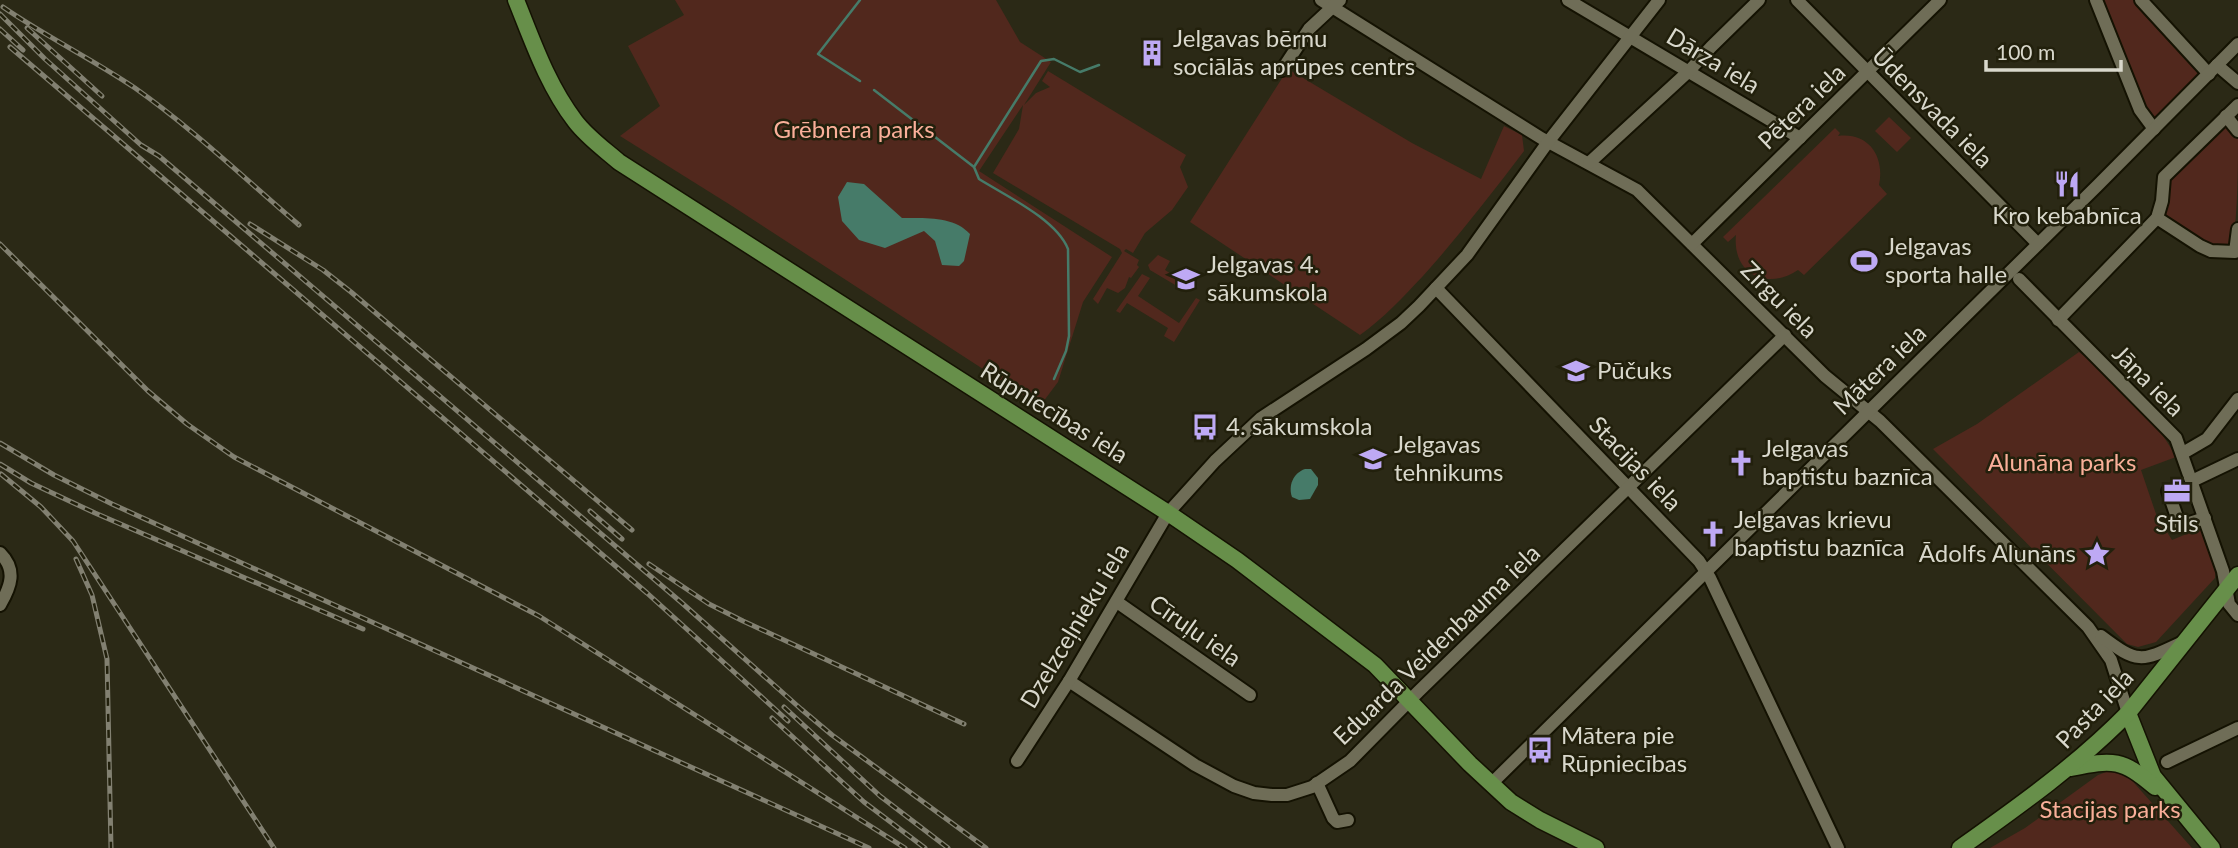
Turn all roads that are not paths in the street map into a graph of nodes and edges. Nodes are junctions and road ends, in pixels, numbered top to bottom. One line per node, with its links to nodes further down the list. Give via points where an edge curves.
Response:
1 (516, 0): 41 (main road, Rūpniecības iela, via 546,76 586,134 619,162)
2 (1321, 0): 10 (street, Zirgu iela)
3 (1568, 0): 11 (street, Dārza iela)
4 (1659, 0): 11 (street, Dzelzceļnieku iela)
5 (1759, 0): 15 (street)
6 (1797, 0): 16 (street, Ūdensvada iela)
7 (2096, 0): 20 (street, via 2140,110)
8 (2141, 0): 13 (street)
9 (1938, 1): 16 (street, Pētera iela)
10 (1337, 4): 14 (street, via 1309,29); 23 (street, Zirgu iela)
11 (1630, 36): 15 (street, Dārza iela); 23 (street, Dzelzceļnieku iela)
12 (2237, 47): 13 (street, Mātera iela)
13 (2213, 70): 17 (street); 20 (street, Mātera iela)
14 (1282, 71)
15 (1689, 71): 22 (street, Dārza iela); 24 (street)
16 (1868, 73): 22 (street, Pētera iela); 28 (street, Ūdensvada iela)
17 (2238, 83)
18 (2238, 105): 19 (street)
19 (2226, 116): 21 (street); 25 (street, via 2164,177)
20 (2154, 129): 28 (street, Mātera iela)
21 (2238, 131)
22 (1800, 138): 27 (street, Pētera iela)
23 (1548, 142): 24 (street, Zirgu iela); 31 (street, Dzelzceļnieku iela, via 1467,255)
24 (1589, 163): 27 (street, Zirgu iela, via 1637,190)
25 (2157, 218): 29 (street, via 2200,246); 32 (street)
26 (2238, 229): 29 (street)
27 (1692, 244): 33 (street, Zirgu iela)
28 (2038, 244): 35 (street, Mātera iela)
29 (2236, 254)
30 (2018, 279): 32 (street, Jāņa iela)
31 (1436, 288): 39 (street, Stacijas iela); 41 (street, Dzelzceļnieku iela, via 1392,330 1261,418)
32 (2058, 320): 36 (street, Jāņa iela, via 2176,438)
33 (1784, 335): 35 (street, Zirgu iela, via 1825,376); 39 (street, Eduarda Veidenbauma iela)
34 (2238, 398): 36 (street, via 2207,439)
35 (1869, 410): 44 (street, Mātera iela); 50 (street, Zirgu iela)
36 (2183, 453): 38 (street, Jāņa iela)
37 (2238, 459): 38 (street)
38 (2192, 481): 42 (street, Jāņa iela)
39 (1629, 489): 44 (street, Stacijas iela); 54 (street, Eduarda Veidenbauma iela)
40 (2168, 491): 42 (street, via 2180,526)
41 (1168, 513): 47 (street, Dzelzceļnieku iela); 54 (main road, Rūpniecības iela, via 1335,634)
42 (2205, 518): 46 (street, Jāņa iela)
43 (0, 553): 48 (street, via 12,578)
44 (1706, 570): 61 (street, Mātera iela); 65 (street, Stacijas iela)
45 (2238, 575): 46 (main road, Pasta iela)
46 (2226, 590): 49 (street, Jāņa iela); 51 (main road, Pasta iela)
47 (1117, 601): 52 (street, Dzelzceļnieku iela); 53 (street, Cīruļu iela)
48 (0, 605)
49 (2238, 615)
50 (2088, 627): 51 (street, via 2121,652 2141,658); 55 (street, Zirgu iela, via 2111,660)
51 (2185, 641): 55 (main road, Pasta iela)
52 (1069, 681): 57 (street, Dzelzceļnieku iela); 60 (street, Eduarda Veidenbauma iela, via 1234,786 1254,793 1287,795)
53 (1250, 695)
54 (1411, 700): 60 (street, Eduarda Veidenbauma iela, via 1350,761); 61 (main road, Rūpniecības iela)
55 (2128, 713): 59 (main road, Pasta iela); 62 (main road, via 2152,776)
56 (2238, 727): 58 (street)
57 (1017, 761)
58 (2167, 762)
59 (2068, 769): 62 (main road, via 2107,762 2132,767); 66 (main road, Pasta iela)
60 (1317, 783): 63 (street, via 1333,818)
61 (1491, 784): 64 (main road, Rūpniecības iela, via 1534,817)
62 (2174, 802): 67 (main road)
63 (1348, 820)
64 (1595, 848)
65 (1838, 848)
66 (1960, 848)
67 (2212, 848)

